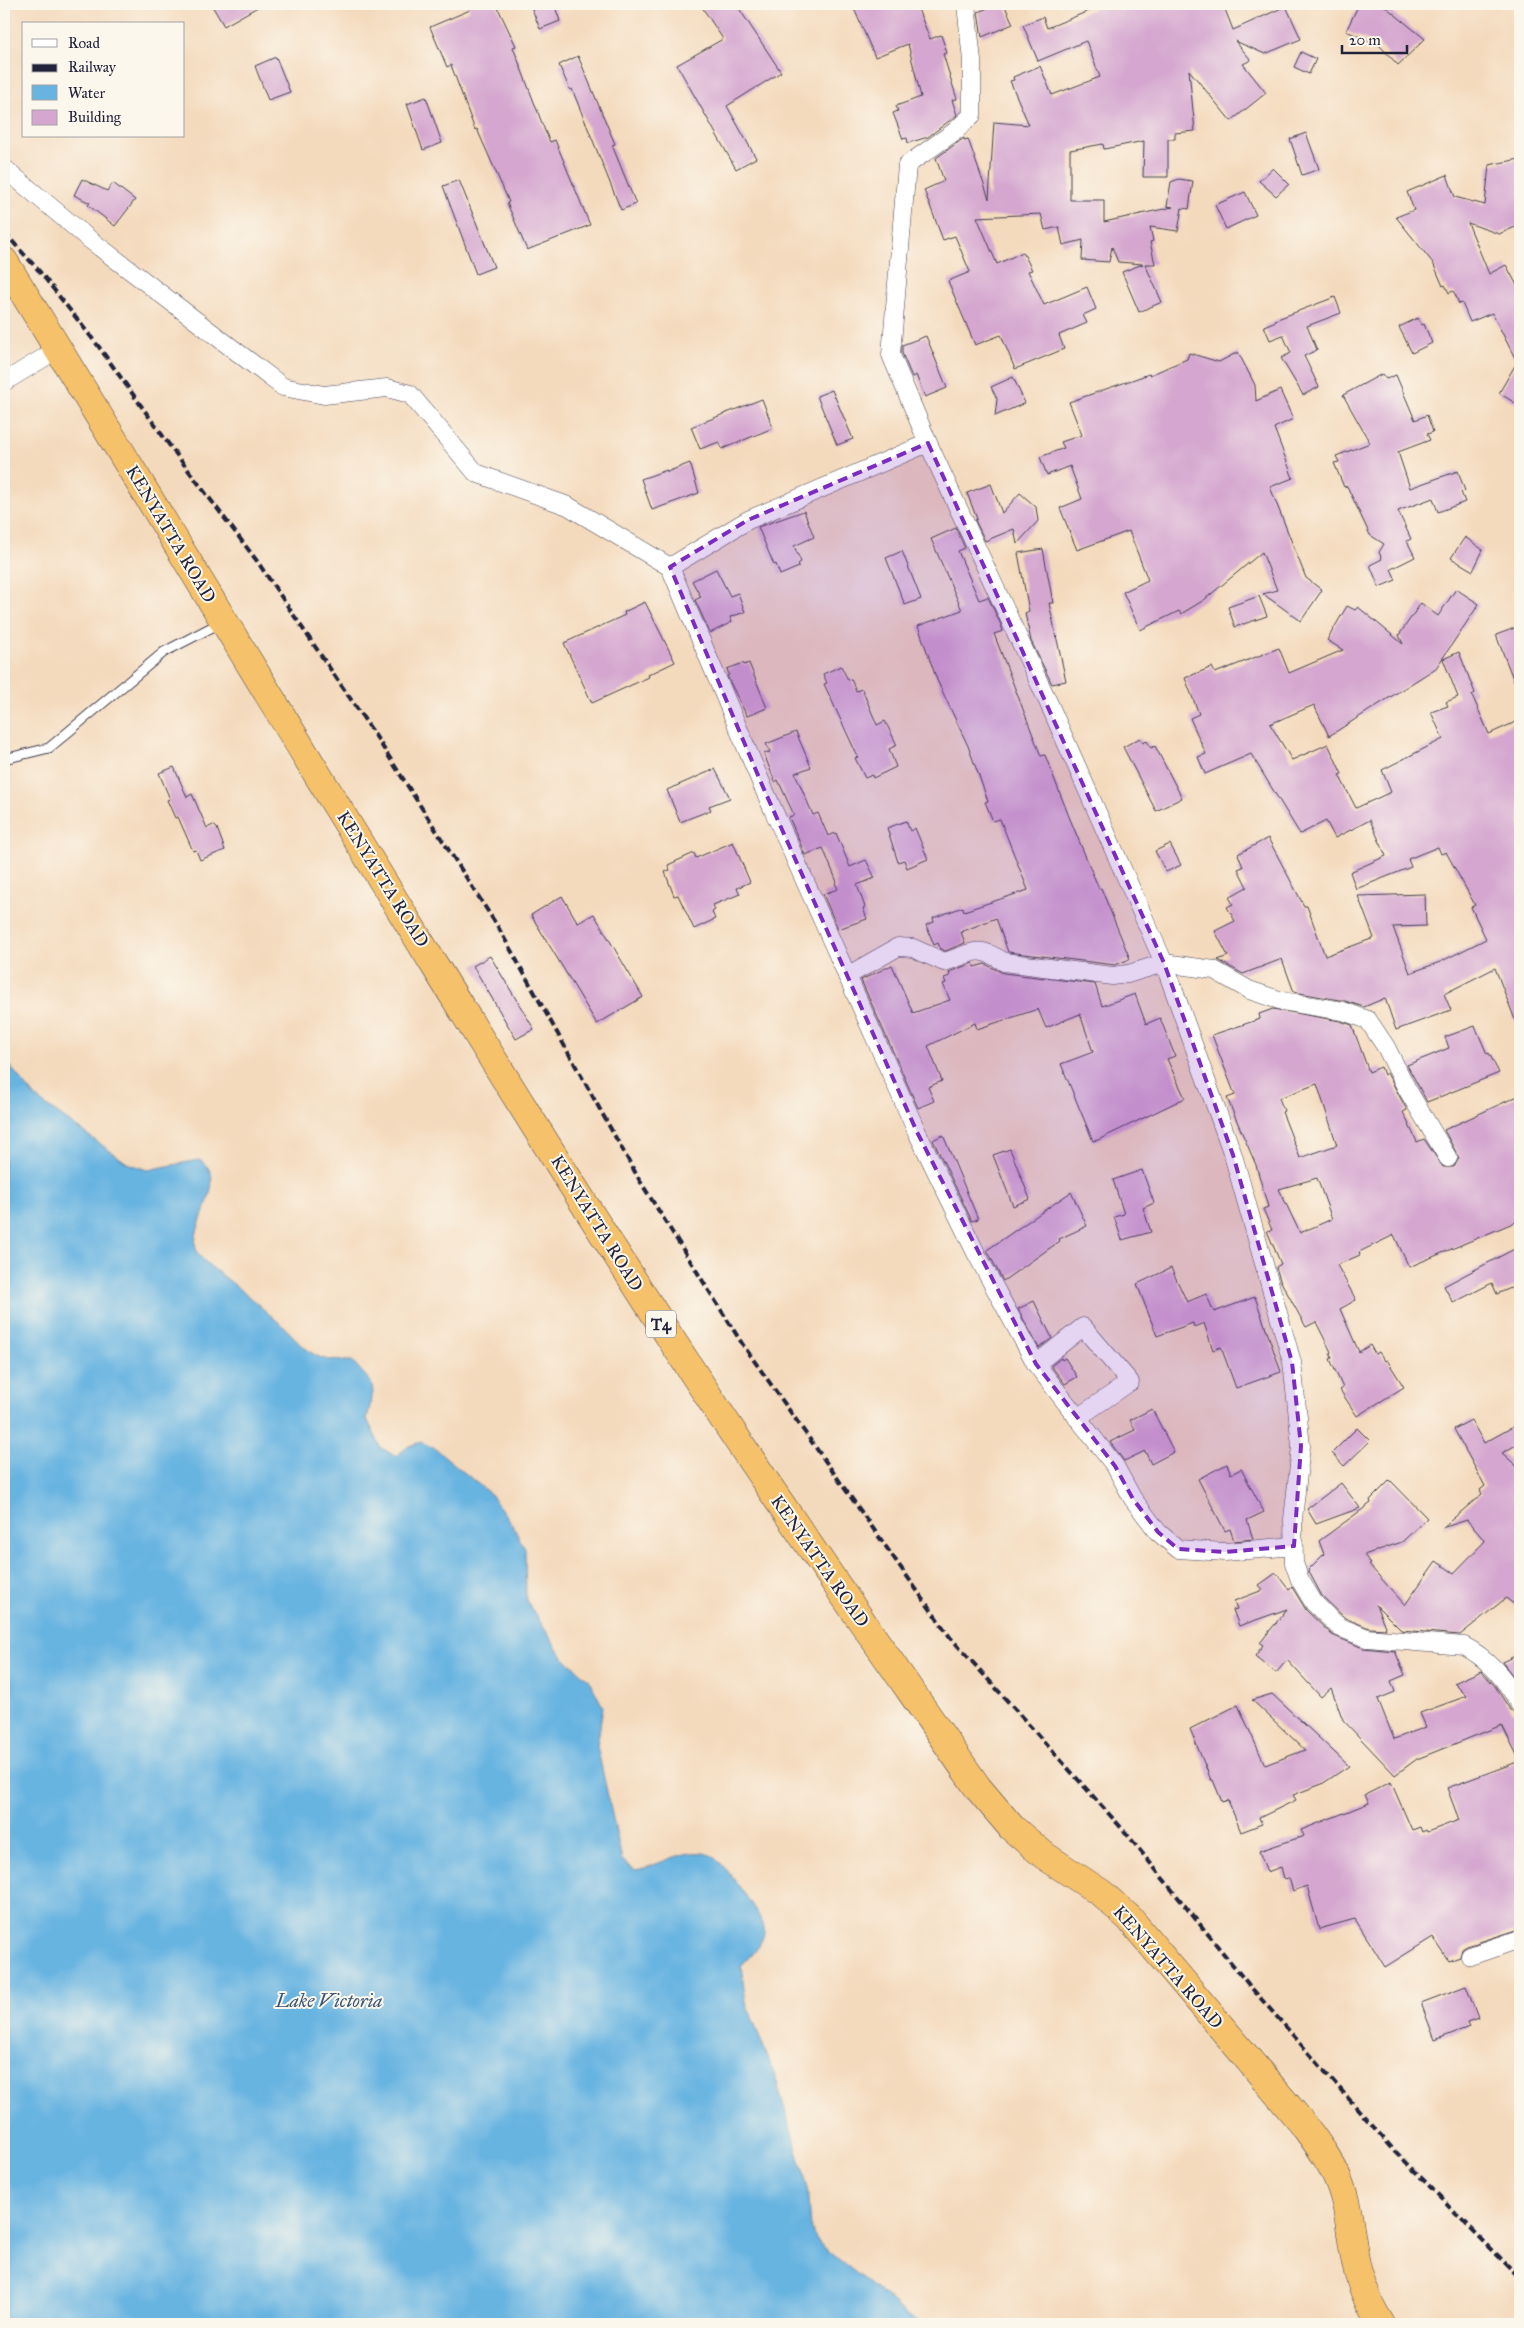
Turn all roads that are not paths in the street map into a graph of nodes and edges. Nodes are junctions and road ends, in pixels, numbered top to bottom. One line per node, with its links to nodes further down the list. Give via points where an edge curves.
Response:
1 (966, 4): 6 (street, via 972,61 972,115 907,165 891,355)
2 (4, 168): 7 (street, via 89,239 283,387 324,395 387,388 410,394 476,474 568,506)
3 (4, 261): 4 (highway, KENYATTA ROAD / T4)
4 (58, 349): 5 (street); 8 (highway, KENYATTA ROAD / T4)
5 (4, 382)
6 (928, 443): 7 (street, via 748,520); 10 (street)
7 (670, 567): 11 (street)
8 (225, 621): 9 (lane, via 164,652 49,748); 19 (highway, KENYATTA ROAD / T4, via 504,1075 674,1344 766,1483 978,1788 1012,1828 1045,1856 1101,1893 1129,1918 1296,2116 1323,2153 1339,2182 1350,2221 1358,2272)
9 (4, 759)
10 (1164, 963): 11 (street, via 1112,976 1004,962 989,952 973,950 944,962 913,948 898,946); 12 (street, via 1214,970 1248,990 1282,1002 1343,1011 1368,1020); 15 (street, via 1233,1155 1292,1362 1301,1446 1293,1519)
11 (847, 976): 13 (street, via 925,1150)
12 (1448, 1158)
13 (1036, 1364): 14 (street); 14 (street, via 1083,1327 1130,1382)
14 (1077, 1418): 15 (street, via 1115,1466 1138,1506 1158,1532 1178,1549 1225,1552)
15 (1294, 1546): 16 (street, via 1294,1563 1300,1580 1314,1603 1339,1627 1367,1638 1464,1646 1478,1653 1494,1668)
16 (1520, 1705)
17 (1520, 1939): 18 (street)
18 (1470, 1956)
19 (1381, 2324)

